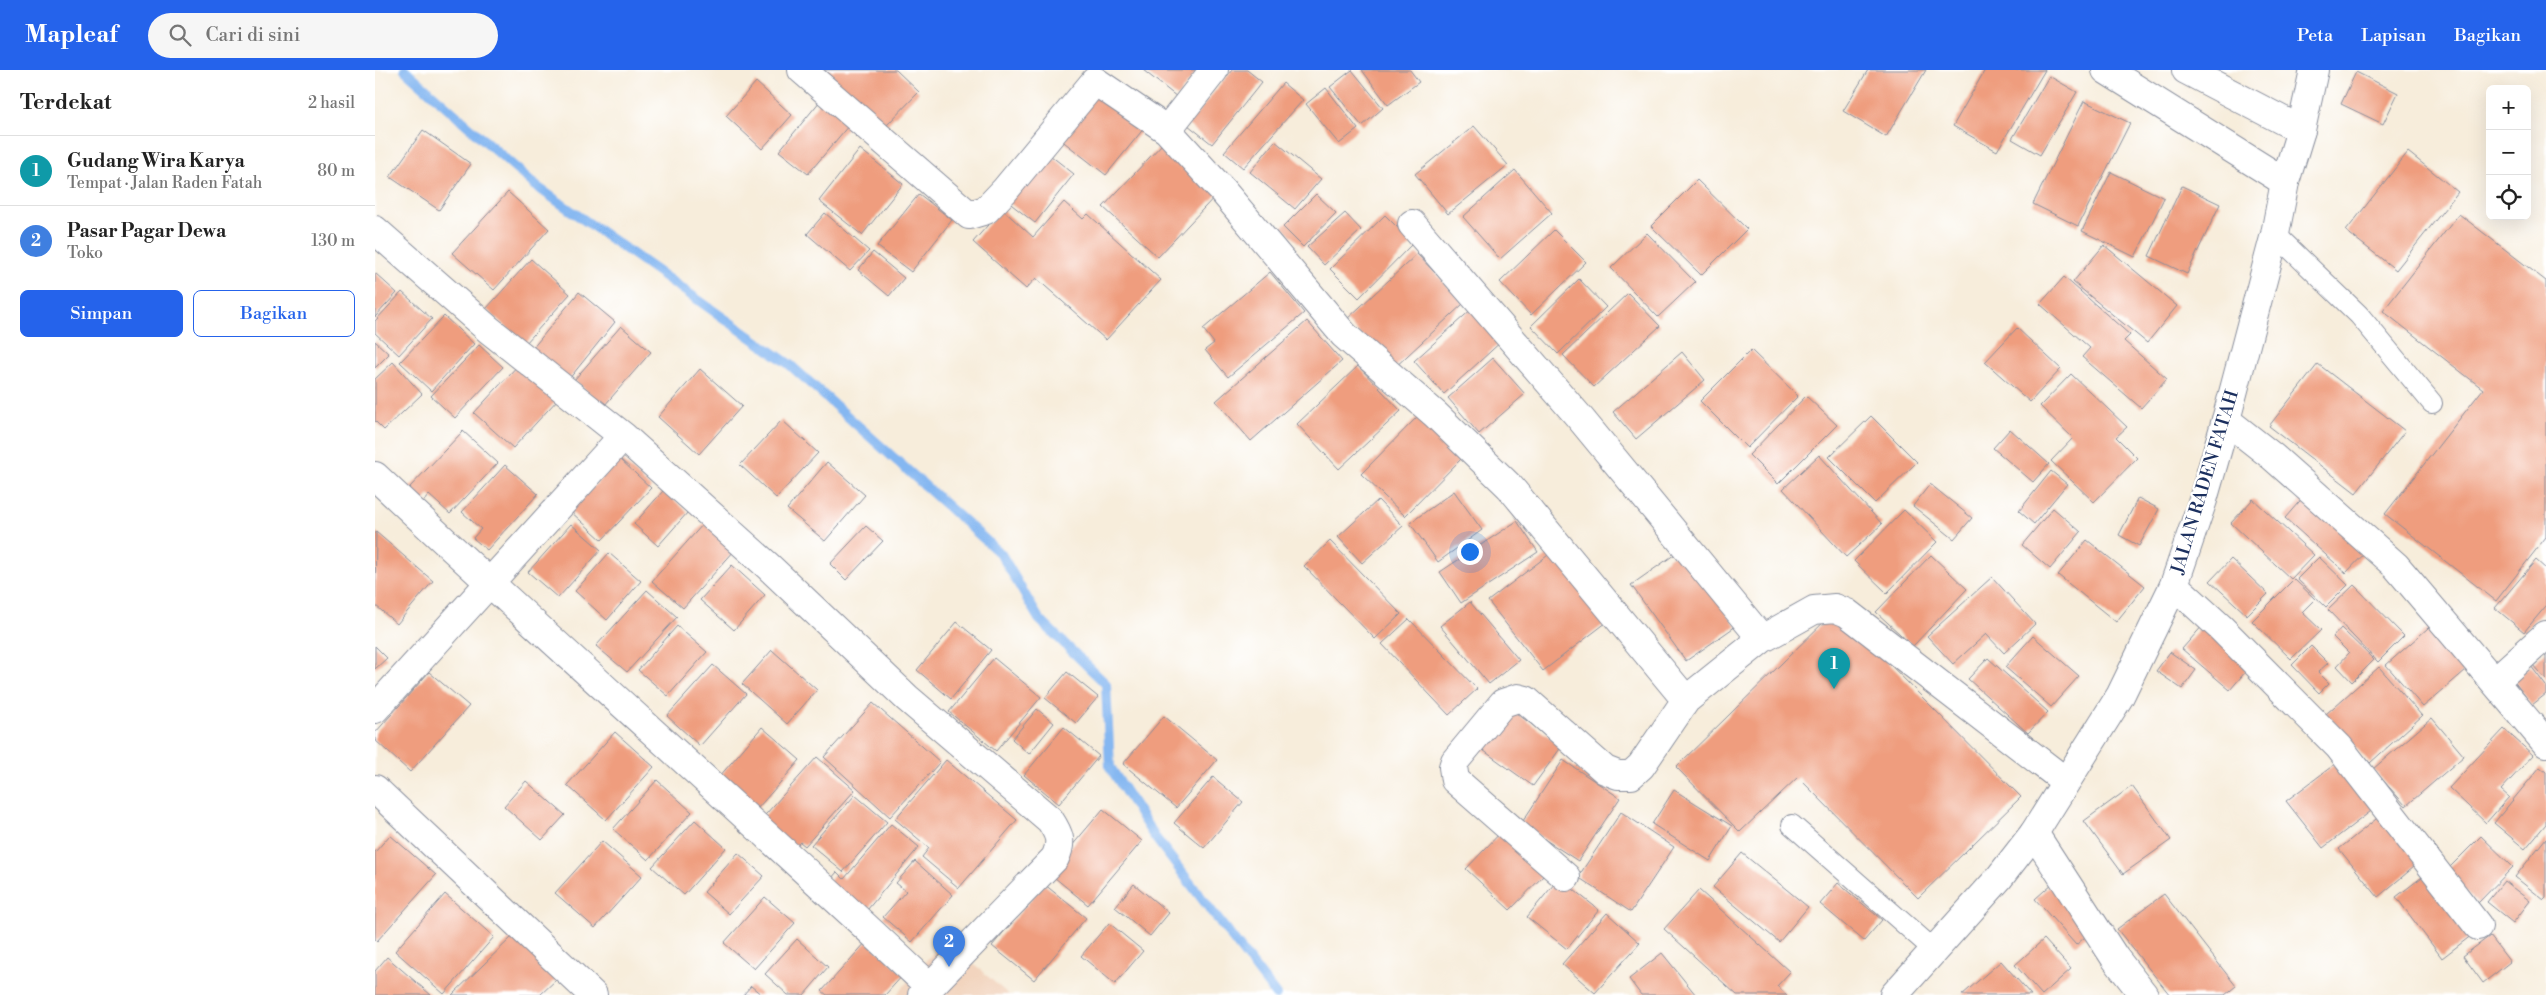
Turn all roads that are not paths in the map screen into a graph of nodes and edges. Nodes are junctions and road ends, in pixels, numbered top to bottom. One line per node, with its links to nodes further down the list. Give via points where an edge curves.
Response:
1 (802, 70): 6 (main road, via 969,215 986,210 1005,190)
2 (1215, 70): 7 (main road)
3 (2105, 70): 9 (main road)
4 (2186, 70): 8 (main road)
5 (2314, 70): 8 (main road, JALAN RADEN FATAH)
6 (1091, 76): 7 (main road)
7 (1167, 130): 22 (main road, via 1344,335 1510,487)
8 (2301, 130): 9 (main road, JALAN RADEN FATAH)
9 (2285, 182): 12 (main road, JALAN RADEN FATAH)
10 (1412, 224): 20 (main road, via 1580,418)
11 (375, 230): 15 (main road, via 488,329)
12 (2275, 234): 13 (lane, via 2359,315); 14 (main road, JALAN RADEN FATAH)
13 (2432, 403)
14 (2227, 420): 18 (main road, JALAN RADEN FATAH); 21 (main road, via 2273,456 2396,566)
15 (623, 436): 17 (main road); 32 (main road, via 768,566 907,698 1050,820 1060,836 1060,848 1055,858)
16 (375, 476): 17 (main road)
17 (489, 584): 23 (main road); 32 (main road, via 800,864)
18 (2174, 585): 25 (main road, JALAN RADEN FATAH, via 2120,696); 30 (main road, via 2339,747)
19 (2546, 635): 21 (main road)
20 (1762, 639): 22 (main road); 25 (main road, via 1814,610 1835,608 1847,613)
21 (2495, 681): 24 (main road)
22 (1686, 700): 29 (main road, via 1641,766 1631,775 1605,770 1526,700 1518,698 1503,702 1455,761 1455,780)
23 (375, 709)
24 (2546, 743)
25 (2065, 782): 28 (main road, JALAN RADEN FATAH)
26 (375, 789): 33 (main road)
27 (1792, 825): 31 (lane)
28 (2034, 834): 31 (main road, JALAN RADEN FATAH); 35 (main road, via 2115,958)
29 (1566, 877)
30 (2478, 926)
31 (1934, 950): 34 (main road, JALAN RADEN FATAH)
32 (926, 991)
33 (593, 995)
34 (1894, 995)
35 (2144, 995)

